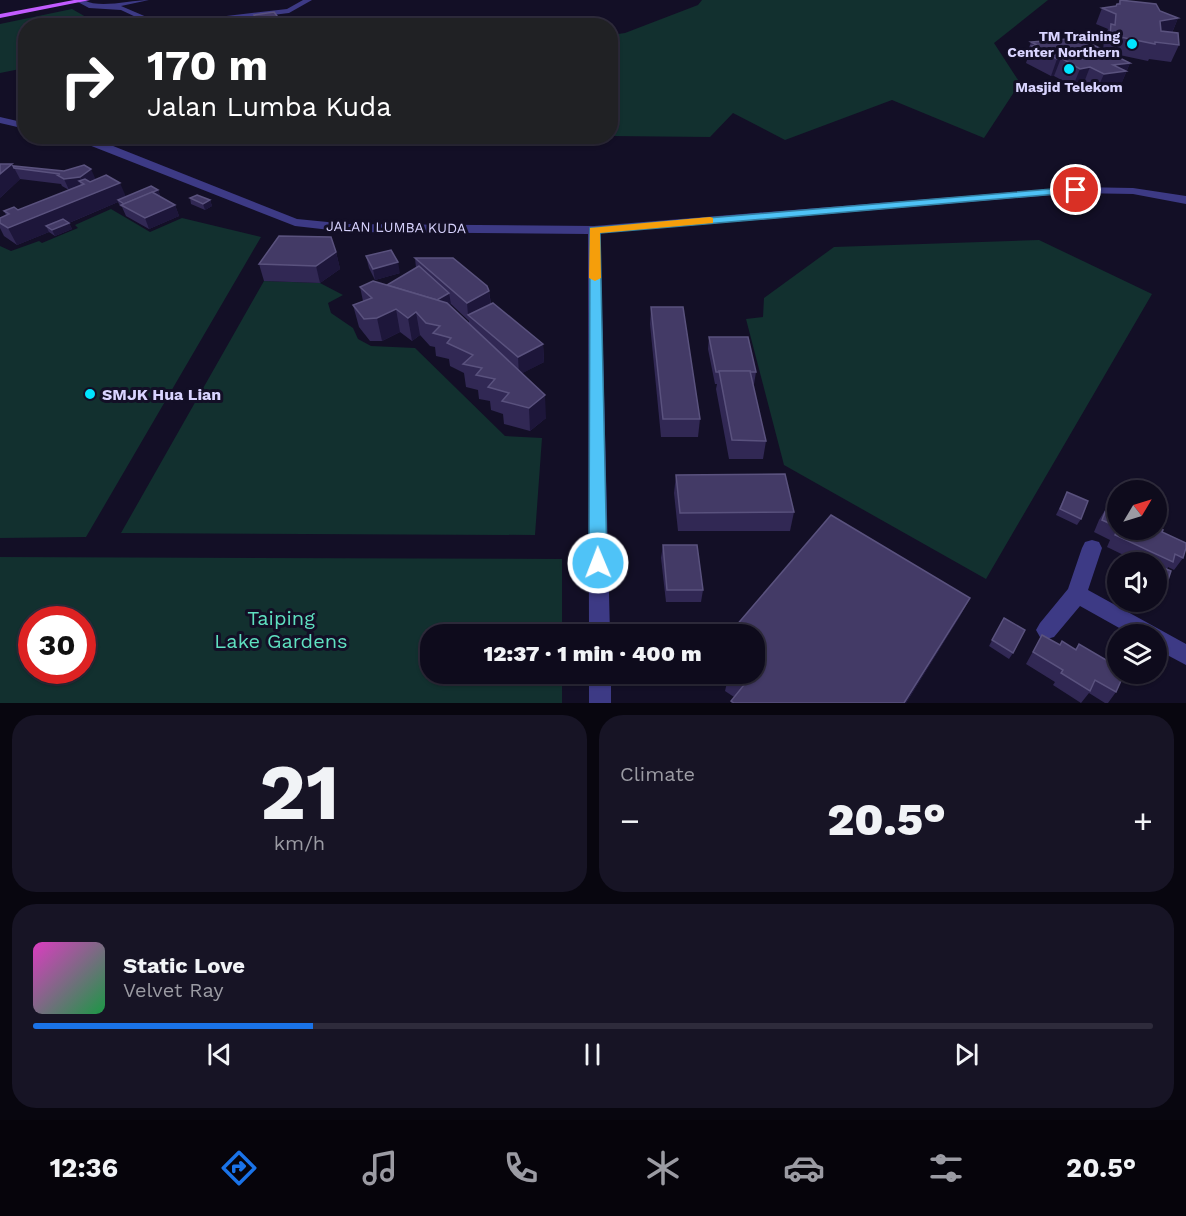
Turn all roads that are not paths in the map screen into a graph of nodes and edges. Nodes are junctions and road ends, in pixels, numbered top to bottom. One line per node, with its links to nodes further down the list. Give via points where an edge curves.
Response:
1 (146, 0): 4 (street)
2 (308, 0): 7 (street, via 289,11)
3 (83, 1): 4 (street, via 88,6); 5 (main road)
4 (105, 6): 6 (street, via 126,9)
5 (0, 16)
6 (143, 18)
7 (228, 18)
8 (0, 120): 9 (street)
9 (18, 124)
10 (99, 144): 12 (street, JALAN LUMBA KUDA, via 295,222 348,228)
11 (1186, 200): 12 (street, JALAN LUMBA KUDA, via 1133,191 1076,190)
12 (594, 230): 15 (street)
13 (1092, 548): 14 (street)
14 (1077, 594): 16 (street); 17 (street)
15 (599, 624)
16 (1131, 624)
17 (1047, 630)
18 (1167, 644): 19 (street)
19 (1186, 655)
20 (600, 684): 21 (street)
21 (600, 703)

